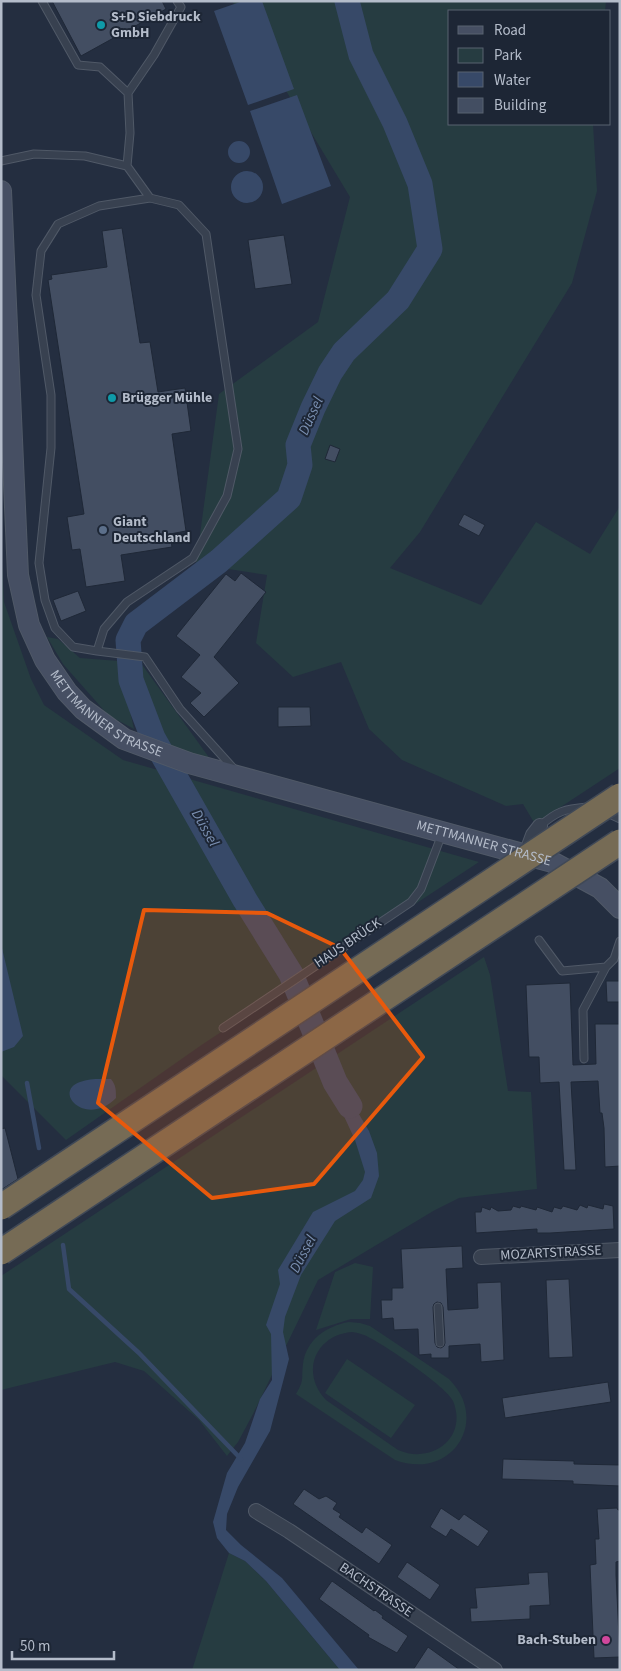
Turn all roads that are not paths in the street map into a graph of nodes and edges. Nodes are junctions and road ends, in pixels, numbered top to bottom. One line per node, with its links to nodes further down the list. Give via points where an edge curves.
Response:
1 (42, 1): 3 (lane, via 78,65 100,67)
2 (177, 1): 3 (lane, via 181,7 154,56)
3 (128, 93): 5 (lane, via 130,134)
4 (1, 162): 5 (lane, via 34,154 85,156)
5 (127, 166): 7 (lane)
6 (1, 191): 9 (main road, METTMANNER STRASSE, via 18,575 29,625 45,660 67,692 101,724 138,746)
7 (150, 198): 8 (lane, via 179,205 206,234 238,449 227,496 193,558 126,602 104,629); 8 (lane, via 99,206 58,224 41,251 36,295 51,395 51,448 40,564 45,600 55,628 73,647)
8 (97, 651): 9 (lane, via 145,657 180,709)
9 (241, 778): 13 (main road, METTMANNER STRASSE)
10 (620, 796): 22 (highway, bridge)
11 (620, 819): 12 (lane, via 592,807 553,815)
12 (540, 826): 15 (street)
13 (442, 833): 15 (main road, METTMANNER STRASSE); 20 (lane, HAUS BRÜCK, via 421,889 411,902)
14 (620, 842): 24 (highway, bridge)
15 (526, 854): 16 (main road, METTMANNER STRASSE, via 552,862 600,888)
16 (619, 905)
17 (539, 940): 19 (lane, via 562,971)
18 (620, 941): 19 (lane, via 614,959)
19 (606, 967): 21 (lane, via 583,1010)
20 (223, 1028)
21 (584, 1059)
22 (1, 1207)
23 (620, 1250): 25 (street, MOZARTSTRASSE)
24 (1, 1252)
25 (482, 1257)
26 (438, 1307): 27 (lane)
27 (440, 1344)
28 (256, 1511): 29 (street, BACHSTRASSE)
29 (494, 1670)

